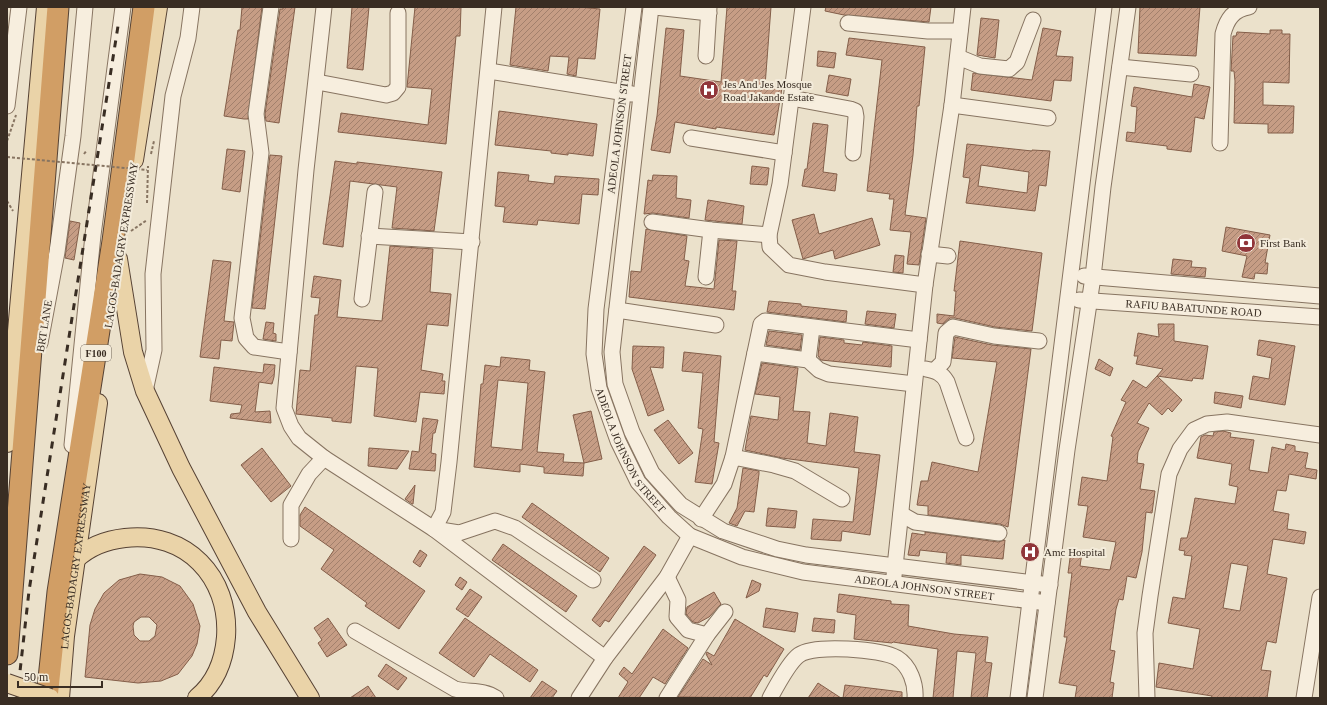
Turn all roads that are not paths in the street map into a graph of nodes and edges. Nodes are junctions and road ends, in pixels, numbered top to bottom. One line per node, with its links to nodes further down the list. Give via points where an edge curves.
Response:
1 (19, 7): 35 (street)
2 (46, 7): 50 (main road)
3 (58, 7): 99 (highway)
4 (86, 7): 99 (street, BRT LANE, via 73,136 57,252 40,343 33,439)
5 (123, 7): 92 (street, via 82,337)
6 (144, 7): 92 (highway, LAGOS-BADAGRY EXPRESSWAY / F100, via 113,241)
7 (158, 7): 49 (main road, LAGOS-BADAGRY EXPRESSWAY)
8 (192, 7): 72 (street, via 188,38 173,96 153,274 154,350)
9 (271, 7): 66 (street, via 256,114 261,153 242,318 246,338 254,347)
10 (324, 7): 30 (street)
11 (494, 7): 28 (street)
12 (634, 7): 31 (street, ADEOLA JOHNSON STREET)
13 (651, 7): 32 (street, ADEOLA JOHNSON STREET)
14 (656, 7): 20 (street)
15 (803, 7): 33 (street)
16 (963, 7): 24 (street)
17 (1104, 7): 51 (street)
18 (1128, 7): 27 (street)
19 (1249, 7): 38 (street, via 1231,15 1226,21 1223,34)
20 (709, 10): 25 (street)
21 (398, 13): 30 (street, via 398,87 393,93 386,95)
22 (1033, 20): 26 (street, via 1017,62 1009,69 980,66)
23 (848, 23): 24 (street, via 928,31)
24 (960, 31): 26 (street)
25 (706, 56)
26 (958, 58): 34 (street)
27 (1120, 67): 29 (street); 53 (street, via 1102,187)
28 (488, 71): 31 (street); 46 (street)
29 (1190, 74)
30 (317, 82): 66 (street)
31 (623, 93): 32 (street); 83 (street, ADEOLA JOHNSON STREET, via 596,308 595,361 599,388 618,441 638,482)
32 (640, 95): 59 (street, ADEOLA JOHNSON STREET)
33 (791, 98): 39 (street); 40 (street, via 854,111 856,117)
34 (952, 105): 36 (street); 47 (street)
35 (11, 110)
36 (1048, 118)
37 (691, 138): 39 (street)
38 (1220, 143)
39 (784, 153): 44 (street)
40 (853, 153)
41 (375, 192): 45 (street)
42 (652, 222): 43 (street)
43 (711, 230): 44 (street); 52 (street)
44 (769, 234): 54 (street, via 770,247 788,265)
45 (369, 236): 46 (street); 57 (street)
46 (472, 242): 81 (street, via 443,512)
47 (929, 254): 48 (street); 54 (street)
48 (948, 256)
49 (118, 259): 72 (main road, via 131,340); 85 (main road, LAGOS-BADAGRY EXPRESSWAY)
50 (23, 260): 60 (main road); 75 (main road)
51 (1072, 273): 53 (street, RAFIU BABATUNDE ROAD); 56 (street)
52 (706, 277)
53 (1093, 277): 55 (street, RAFIU BABATUNDE ROAD); 58 (street)
54 (925, 285): 64 (street)
55 (1320, 296)
56 (1068, 298): 58 (street, RAFIU BABATUNDE ROAD); 89 (street)
57 (362, 299)
58 (1088, 302): 61 (street, RAFIU BABATUNDE ROAD); 91 (street)
59 (617, 310): 62 (street); 80 (street, ADEOLA JOHNSON STREET, via 612,352 615,384 632,432 652,473 681,505)
60 (7, 311)
61 (1320, 316)
62 (716, 325)
63 (812, 328): 64 (street); 67 (street, via 765,321 761,324); 68 (street)
64 (919, 340): 69 (street)
65 (1039, 341): 70 (street, via 994,336 953,327 946,333 943,362)
66 (289, 352): 77 (street, via 284,408 299,438)
67 (755, 353): 68 (street); 76 (street)
68 (808, 360): 71 (street, via 819,370 829,374)
69 (916, 367): 70 (street); 71 (street)
70 (935, 370): 74 (street, via 943,375 947,382)
71 (914, 384): 79 (street)
72 (145, 391): 105 (main road, via 181,468 257,612)
73 (1320, 435): 113 (street, via 1227,422 1207,424 1194,430 1180,449 1169,474 1145,633)
74 (966, 438)
75 (7, 443)
76 (733, 457): 78 (street, via 795,471); 80 (street, via 724,484)
77 (324, 458): 81 (street); 84 (street, via 309,474 291,505)
78 (842, 499)
79 (901, 514): 82 (street, via 915,522); 86 (street)
80 (701, 520): 86 (street, ADEOLA JOHNSON STREET, via 722,531 777,550)
81 (434, 529): 88 (street, via 459,533 495,522 515,528); 100 (street)
82 (999, 533)
83 (690, 536): 87 (street); 90 (street, ADEOLA JOHNSON STREET, via 742,557 774,566)
84 (291, 539)
85 (76, 559): 103 (main road, LAGOS-BADAGRY EXPRESSWAY, via 65,636); 104 (main road, via 91,546 139,536 164,540 186,551 208,571 221,593 227,623 225,651 217,675 206,691)
86 (895, 567): 89 (street, ADEOLA JOHNSON STREET); 90 (street)
87 (667, 577): 98 (street, via 678,600 677,617 688,630); 100 (street)
88 (593, 580)
89 (1032, 583): 91 (street, ADEOLA JOHNSON STREET); 94 (street)
90 (893, 584): 94 (street, ADEOLA JOHNSON STREET)
91 (1050, 585): 95 (street)
92 (58, 592): 102 (highway, LAGOS-BADAGRY EXPRESSWAY / F100)
93 (1320, 597): 114 (street)
94 (1030, 601): 95 (street, ADEOLA JOHNSON STREET); 111 (street)
95 (1047, 603): 112 (street)
96 (725, 612): 98 (street)
97 (355, 631): 106 (street, via 454,689 491,694)
98 (707, 635): 108 (street)
99 (8, 650)
100 (605, 658): 107 (street)
101 (7, 683): 102 (main road, bridge)
102 (48, 698)
103 (60, 698)
104 (197, 698)
105 (310, 698)
106 (496, 698)
107 (579, 698)
108 (666, 698)
109 (770, 698): 110 (street, via 799,655 818,648 878,653 897,658 908,667)
110 (915, 698)
111 (1018, 698)
112 (1035, 698)
113 (1147, 698)
114 (1304, 698)

